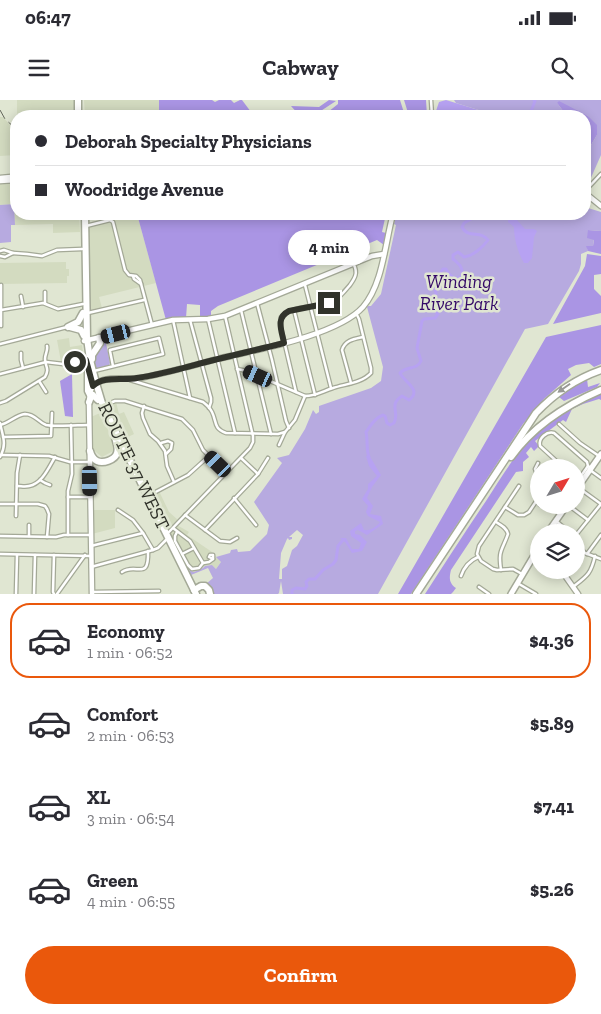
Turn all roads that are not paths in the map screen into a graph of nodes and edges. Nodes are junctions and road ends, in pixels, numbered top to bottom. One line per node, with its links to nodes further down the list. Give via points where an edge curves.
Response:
1 (601, 174): 2 (street)
2 (591, 185)
3 (591, 197): 4 (main road)
4 (601, 206)
5 (81, 220): 9 (highway, ROUTE 37 WEST)
6 (85, 220): 8 (highway, ROUTE 37 WEST)
7 (392, 220): 12 (main road)
8 (85, 226): 19 (street, via 110,220 114,222 125,270 138,278); 28 (highway, ROUTE 37 WEST)
9 (82, 249): 11 (street, via 57,250 42,256); 22 (highway, ROUTE 37 WEST)
10 (0, 251): 11 (street)
11 (12, 254): 13 (street)
12 (384, 254): 14 (main road); 29 (main road, via 373,292)
13 (0, 256)
14 (353, 263): 15 (main road); 24 (street, via 356,276 341,295 329,303)
15 (304, 283): 21 (main road); 24 (street)
16 (2, 285): 25 (street)
17 (46, 292): 20 (street)
18 (21, 296): 23 (street)
19 (145, 300): 28 (street); 34 (street)
20 (45, 303): 22 (street, via 58,309); 23 (street)
21 (257, 303): 26 (main road); 45 (street)
22 (83, 304): 28 (highway, ROUTE 37 WEST)
23 (23, 307): 25 (street)
24 (311, 307): 27 (street); 37 (street)
25 (1, 310): 35 (street)
26 (241, 310): 30 (main road); 46 (street)
27 (294, 310): 40 (street); 42 (street, via 281,318)
28 (85, 313): 36 (highway); 41 (highway, ROUTE 37 WEST)
29 (356, 313): 37 (main road); 38 (street)
30 (225, 316): 31 (main road); 48 (street)
31 (208, 319): 33 (main road); 49 (street)
32 (173, 320): 33 (main road); 34 (main road); 55 (street)
33 (190, 320): 52 (street)
34 (152, 325): 39 (main road)
35 (1, 326)
36 (68, 327): 41 (highway, via 81,330); 43 (street)
37 (318, 333): 40 (main road); 66 (street)
38 (363, 337): 63 (street, via 349,340 342,350); 63 (street, via 372,371 367,377)
39 (99, 338): 41 (main road); 57 (highway)
40 (301, 338): 42 (main road); 70 (street)
41 (85, 339): 50 (highway, ROUTE 37 WEST); 57 (highway, ROUTE 37 WEST)
42 (284, 343): 45 (main road); 69 (street)
43 (0, 344)
44 (47, 346): 51 (street)
45 (269, 347): 46 (main road); 64 (street)
46 (252, 352): 48 (main road); 60 (street)
47 (21, 353): 54 (street)
48 (234, 356): 49 (main road); 56 (street)
49 (218, 359): 52 (main road); 87 (street)
50 (86, 360): 51 (street, via 63,364); 57 (highway, ROUTE 37 WEST)
51 (46, 362): 54 (street); 62 (street, via 48,373)
52 (202, 363): 55 (main road); 78 (street, via 211,398)
53 (113, 366): 53 (street, via 110,351 159,338 163,354); 57 (street)
54 (23, 368): 59 (street)
55 (184, 368): 61 (main road); 73 (street)
56 (237, 369): 60 (street); 88 (street)
57 (91, 370): 65 (highway, ROUTE 37 WEST); 72 (highway)
58 (601, 370): 186 (highway, one-way to 186, via 568,386 534,416)
59 (0, 374)
60 (258, 376): 64 (street); 89 (street)
61 (126, 379): 65 (main road, via 111,379); 73 (street)
62 (39, 381): 68 (street); 75 (street)
63 (350, 383): 66 (street)
64 (278, 384): 69 (street); 85 (street)
65 (94, 385): 72 (main road); 74 (highway, ROUTE 37 WEST); 76 (highway, ROUTE 37 WEST)
66 (331, 388): 70 (street)
67 (601, 390): 187 (highway, via 553,416 522,443)
68 (46, 392)
69 (296, 392): 71 (street)
70 (315, 395): 71 (street)
71 (305, 396): 85 (street)
72 (90, 398): 74 (highway, via 93,395); 84 (main road)
73 (190, 398): 78 (street, via 203,402)
74 (98, 400): 91 (highway, ROUTE 37 WEST)
75 (0, 403)
76 (104, 406): 77 (street, via 121,400); 120 (highway, ROUTE 37 WEST)
77 (144, 406): 92 (street, via 143,418 150,434); 99 (street, via 184,420)
78 (209, 408): 87 (street, via 219,430)
79 (52, 413): 82 (street)
80 (0, 424): 82 (street, via 27,414); 90 (street)
81 (558, 424): 97 (street)
82 (52, 425): 83 (street); 90 (street, via 52,435 49,436)
83 (71, 425): 84 (street); 106 (street)
84 (89, 425): 94 (main road)
85 (289, 428): 86 (street)
86 (285, 432): 89 (street); 93 (street)
87 (235, 434): 88 (street)
88 (253, 434): 89 (street); 101 (street, via 252,445)
89 (271, 434)
90 (3, 437): 98 (street)
91 (115, 437): 94 (highway, via 118,450 110,460 96,460); 150 (highway, ROUTE 37 WEST)
92 (160, 443): 95 (street); 95 (street, via 168,441 172,444)
93 (279, 445)
94 (90, 451): 107 (main road)
95 (166, 454): 114 (street)
96 (20, 455): 98 (street); 100 (street); 116 (street)
97 (600, 455): 108 (main road)
98 (1, 456)
99 (209, 456): 109 (street); 114 (street, via 192,473)
100 (55, 457): 106 (street); 113 (street)
101 (241, 457): 109 (street); 110 (street)
102 (268, 458): 110 (street)
103 (554, 459): 104 (street, via 540,446 540,439 549,432)
104 (584, 459)
105 (585, 460): 108 (street)
106 (72, 462): 107 (street); 119 (street)
107 (90, 462): 121 (main road)
108 (590, 468): 111 (main road); 112 (street)
109 (226, 473): 131 (street)
110 (258, 474): 122 (street)
111 (585, 474)
112 (601, 478)
113 (40, 480): 115 (street); 116 (street, via 29,486)
114 (174, 482): 120 (street)
115 (50, 484)
116 (17, 486): 124 (street)
117 (519, 486): 126 (street)
118 (585, 492): 125 (street)
119 (68, 496): 121 (street); 144 (street)
120 (148, 496): 150 (highway, ROUTE 37 WEST)
121 (90, 497): 145 (main road)
122 (234, 498): 139 (street); 141 (street)
123 (0, 504): 124 (street)
124 (16, 504): 132 (street); 149 (street, via 45,506 49,514)
125 (601, 504): 133 (street)
126 (505, 507): 128 (street, via 523,516); 134 (street)
127 (118, 510): 143 (street, via 133,520)
128 (530, 511)
129 (561, 514): 135 (main road)
130 (580, 514): 133 (street)
131 (185, 515): 140 (street); 141 (street)
132 (16, 516)
133 (588, 520): 137 (street)
134 (496, 522): 165 (street, via 478,549); 171 (street, via 508,534 500,552)
135 (556, 522): 136 (street)
136 (558, 524)
137 (585, 524)
138 (29, 525): 148 (street)
139 (256, 525)
140 (173, 528): 142 (street); 150 (street)
141 (204, 530): 151 (street, via 223,542)
142 (177, 532): 153 (street); 163 (street, via 174,539)
143 (143, 533): 152 (street); 154 (street)
144 (68, 535): 145 (street); 149 (street)
145 (91, 535): 152 (main road)
146 (601, 535): 157 (street)
147 (0, 536): 148 (street)
148 (29, 536): 149 (street)
149 (47, 536)
150 (166, 537): 154 (street); 163 (highway, ROUTE 37 WEST); 181 (highway, ROUTE 37 WEST)
151 (237, 538)
152 (91, 546): 162 (main road)
153 (194, 548): 163 (street); 169 (street)
154 (153, 550): 155 (street)
155 (148, 552): 170 (street); 172 (street, via 146,568)
156 (0, 554): 158 (street)
157 (587, 554): 164 (street)
158 (17, 555): 159 (street); 182 (street)
159 (35, 555): 160 (street); 183 (street)
160 (54, 555): 161 (street); 184 (street)
161 (85, 555): 162 (street); 184 (street)
162 (91, 556): 170 (main road)
163 (179, 556): 169 (street, via 192,569); 181 (highway, ROUTE 37 WEST)
164 (594, 556): 166 (street); 178 (street, via 590,572)
165 (478, 557): 171 (street); 174 (street, via 469,563)
166 (601, 558)
167 (212, 559): 169 (street)
168 (530, 562): 173 (main road)
169 (203, 563)
170 (91, 567): 180 (main road)
171 (501, 570): 173 (street, via 514,569)
172 (122, 572)
173 (523, 574): 176 (main road)
174 (461, 576)
175 (568, 579): 178 (main road)
176 (517, 583): 189 (main road); 190 (street)
177 (478, 587): 188 (street)
178 (573, 587): 191 (main road)
179 (159, 591): 180 (street)
180 (92, 593)
181 (193, 593): 185 (highway, via 204,586)
182 (16, 594)
183 (34, 594)
184 (55, 594)
185 (210, 594)
186 (416, 594)
187 (421, 594)
188 (489, 594)
189 (511, 594)
190 (536, 594)
191 (578, 594)

